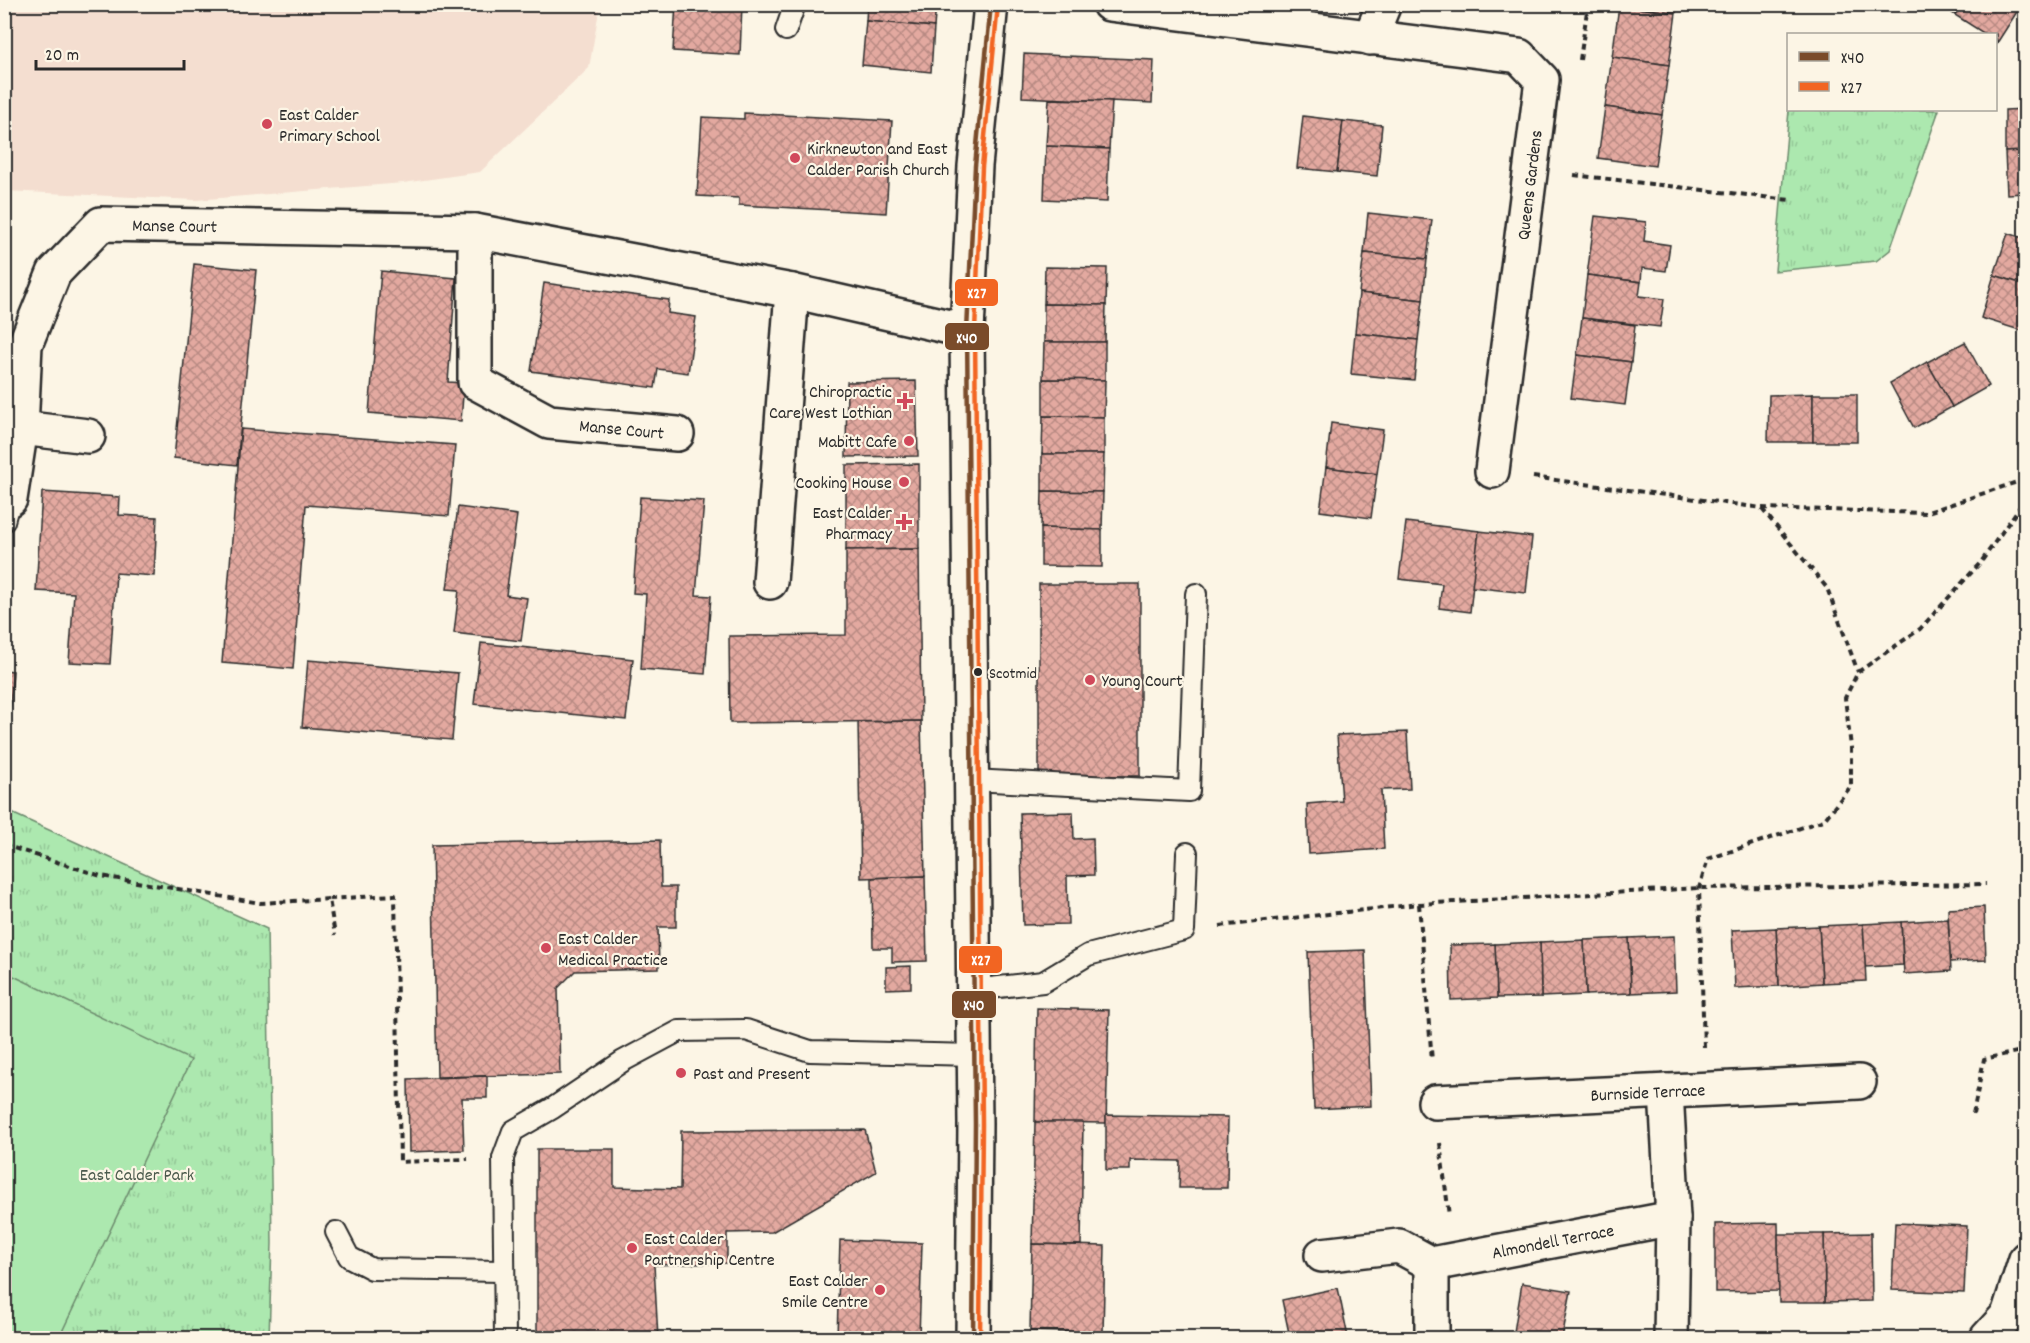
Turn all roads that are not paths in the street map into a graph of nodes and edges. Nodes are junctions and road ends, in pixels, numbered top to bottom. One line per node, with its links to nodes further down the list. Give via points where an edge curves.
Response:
1 (795, 4): 5 (lane)
2 (991, 4): 9 (street, via 975,166)
3 (1109, 4): 6 (street, Queens Gardens)
4 (1384, 4): 6 (street)
5 (786, 30)
6 (1370, 38): 13 (street, Queens Gardens, via 1519,56 1542,80)
7 (475, 231): 8 (street, Manse Court); 10 (street, Manse Court, via 101,224 54,273 25,345); 11 (street, Manse Court, via 475,382 549,422)
8 (792, 291): 9 (street, Manse Court); 15 (street)
9 (967, 331): 17 (street)
10 (21, 428): 12 (street); 14 (street, Manse Court)
11 (677, 434)
12 (88, 436)
13 (1492, 471)
14 (7, 510)
15 (770, 582)
16 (1196, 594): 17 (lane, via 1189,791)
17 (972, 780): 19 (street)
18 (1187, 853): 19 (lane, via 1184,930 1088,955 1043,982)
19 (973, 990): 20 (street)
20 (974, 1055): 29 (lane, via 810,1051 746,1030 679,1031 623,1061 513,1131 503,1158); 32 (street)
21 (1859, 1082): 22 (street, Burnside Terrace)
22 (1666, 1091): 23 (street, Burnside Terrace); 24 (street)
23 (1435, 1102)
24 (1673, 1218): 28 (street, Almondell Terrace); 33 (street)
25 (336, 1232): 29 (lane, via 349,1257 372,1269)
26 (1322, 1255): 28 (street, via 1399,1246)
27 (2025, 1259): 34 (street, via 2008,1315)
28 (1432, 1264): 30 (street)
29 (502, 1271): 31 (lane)
30 (1432, 1336)
31 (505, 1338)
32 (973, 1338)
33 (1671, 1338)
34 (1987, 1338)

